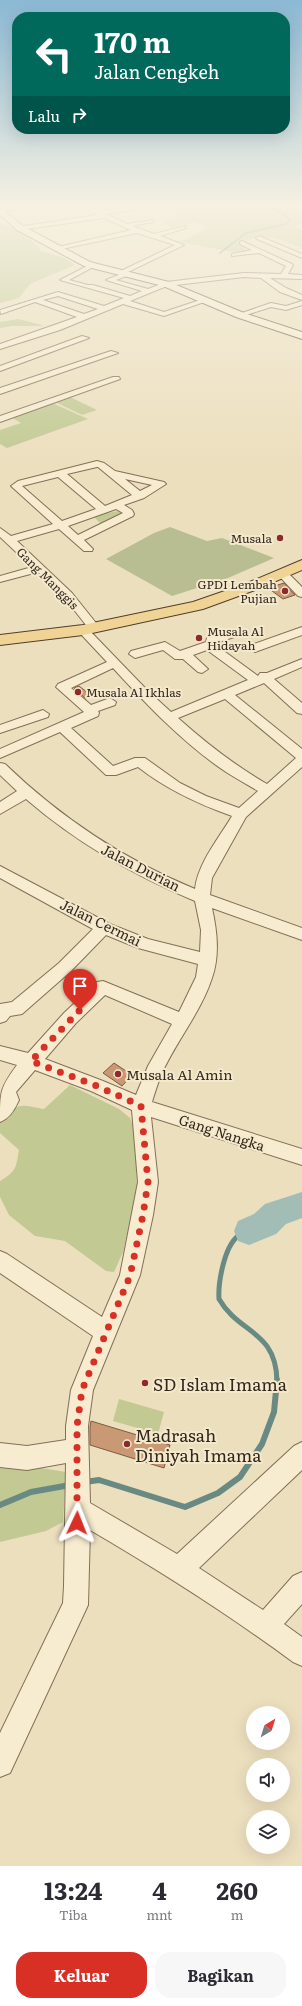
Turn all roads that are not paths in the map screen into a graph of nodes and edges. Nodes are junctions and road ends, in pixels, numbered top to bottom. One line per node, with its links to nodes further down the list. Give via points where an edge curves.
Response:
1 (71, 292): 7 (street)
2 (110, 292): 10 (street)
3 (146, 292): 10 (street)
4 (183, 292): 8 (street)
5 (287, 292): 9 (street)
6 (302, 294): 9 (street)
7 (62, 295): 13 (street, via 54,294); 17 (street)
8 (189, 295): 12 (street); 15 (street)
9 (292, 295): 11 (street)
10 (130, 298): 14 (street)
11 (302, 298)
12 (176, 299)
13 (35, 300): 18 (street); 20 (street)
14 (122, 301): 15 (street, via 164,314); 17 (street)
15 (203, 301): 19 (street)
16 (302, 303): 19 (street, via 286,308 271,305)
17 (105, 309): 20 (street)
18 (1, 312)
19 (240, 316): 21 (street)
20 (84, 317): 23 (street)
21 (302, 336)
22 (85, 338): 25 (street, via 63,350)
23 (21, 341): 24 (street); 25 (street)
24 (0, 347)
25 (50, 352): 30 (street)
26 (114, 353): 29 (street)
27 (78, 358): 29 (street)
28 (0, 360): 30 (street)
29 (88, 362): 32 (street)
30 (22, 368): 31 (street); 32 (street)
31 (0, 370)
32 (43, 377): 34 (street); 36 (street)
33 (116, 379): 37 (street)
34 (56, 382)
35 (68, 387): 37 (street)
36 (0, 391)
37 (80, 392): 38 (street)
38 (0, 418)
39 (111, 473): 40 (street, via 97,464); 42 (street); 43 (street)
40 (61, 474): 45 (street); 46 (street, via 16,486)
41 (173, 478): 42 (street)
42 (161, 484): 43 (street)
43 (140, 496): 44 (street)
44 (116, 505): 45 (street); 48 (street, via 128,514)
45 (103, 510): 46 (street)
46 (62, 526): 48 (street); 49 (street)
47 (0, 531): 49 (street, Gang Manggis)
48 (78, 539): 50 (street)
49 (9, 540): 53 (street, Gang Manggis)
50 (88, 549)
51 (302, 556): 56 (main road)
52 (302, 564): 54 (main road)
53 (38, 569): 55 (street); 58 (street, Gang Manggis, via 68,595)
54 (282, 573): 56 (main road); 57 (street)
55 (2, 577)
56 (245, 584): 58 (main road, via 197,606)
57 (302, 594)
58 (86, 625): 60 (main road); 62 (main road); 68 (street, Gang Manggis)
59 (302, 631): 64 (street)
60 (0, 632)
61 (233, 633): 63 (street, via 211,641 214,643)
62 (0, 640)
63 (208, 645): 66 (street); 70 (street)
64 (255, 648)
65 (135, 654): 66 (street, via 165,646 177,656)
66 (185, 654): 69 (street)
67 (302, 662): 70 (street)
68 (114, 663): 73 (street, via 62,687); 76 (street, Gang Manggis)
69 (202, 669)
70 (260, 678): 71 (street); 74 (street)
71 (225, 693): 76 (street); 80 (street)
72 (110, 702): 73 (street)
73 (89, 710): 77 (street, via 93,713)
74 (302, 710)
75 (43, 714): 78 (street)
76 (169, 717): 83 (street, Gang Manggis, via 214,757)
77 (62, 727): 79 (street); 86 (street, via 110,771 140,761 176,788 218,807)
78 (0, 728)
79 (0, 754)
80 (302, 756)
81 (302, 760): 83 (street)
82 (0, 767): 84 (street, Jalan Durian)
83 (267, 790): 86 (street)
84 (26, 792): 85 (street); 88 (street, Jalan Durian, via 58,818 110,853 143,871)
85 (0, 809)
86 (241, 814): 88 (street, via 204,878)
87 (1, 872): 89 (street, Jalan Cermai)
88 (202, 896): 90 (street, Jalan Durian); 91 (street, via 209,930)
89 (104, 928): 91 (street, Jalan Cermai, via 144,944); 92 (street, via 16,1009 6,1008)
90 (302, 934)
91 (206, 960): 93 (street, via 204,976)
92 (0, 1016)
93 (183, 1021): 95 (street, via 103,988 70,1018); 96 (street, via 154,1071)
94 (0, 1053): 95 (street, Gang Nangka)
95 (31, 1061): 96 (street, Gang Nangka); 97 (street, via 7,1092 10,1100)
96 (141, 1106): 98 (street, Gang Nangka); 100 (street, via 148,1182 130,1276)
97 (0, 1114)
98 (302, 1157)
99 (0, 1261): 100 (street)
100 (107, 1333): 103 (street, via 82,1390)
101 (302, 1454): 105 (street)
102 (0, 1455): 103 (street)
103 (76, 1459): 104 (street)
104 (78, 1503): 105 (street); 109 (street, via 77,1586 74,1604)
105 (180, 1569): 107 (street)
106 (302, 1585): 107 (street)
107 (266, 1626): 108 (street)
108 (302, 1653)
109 (0, 1763)

